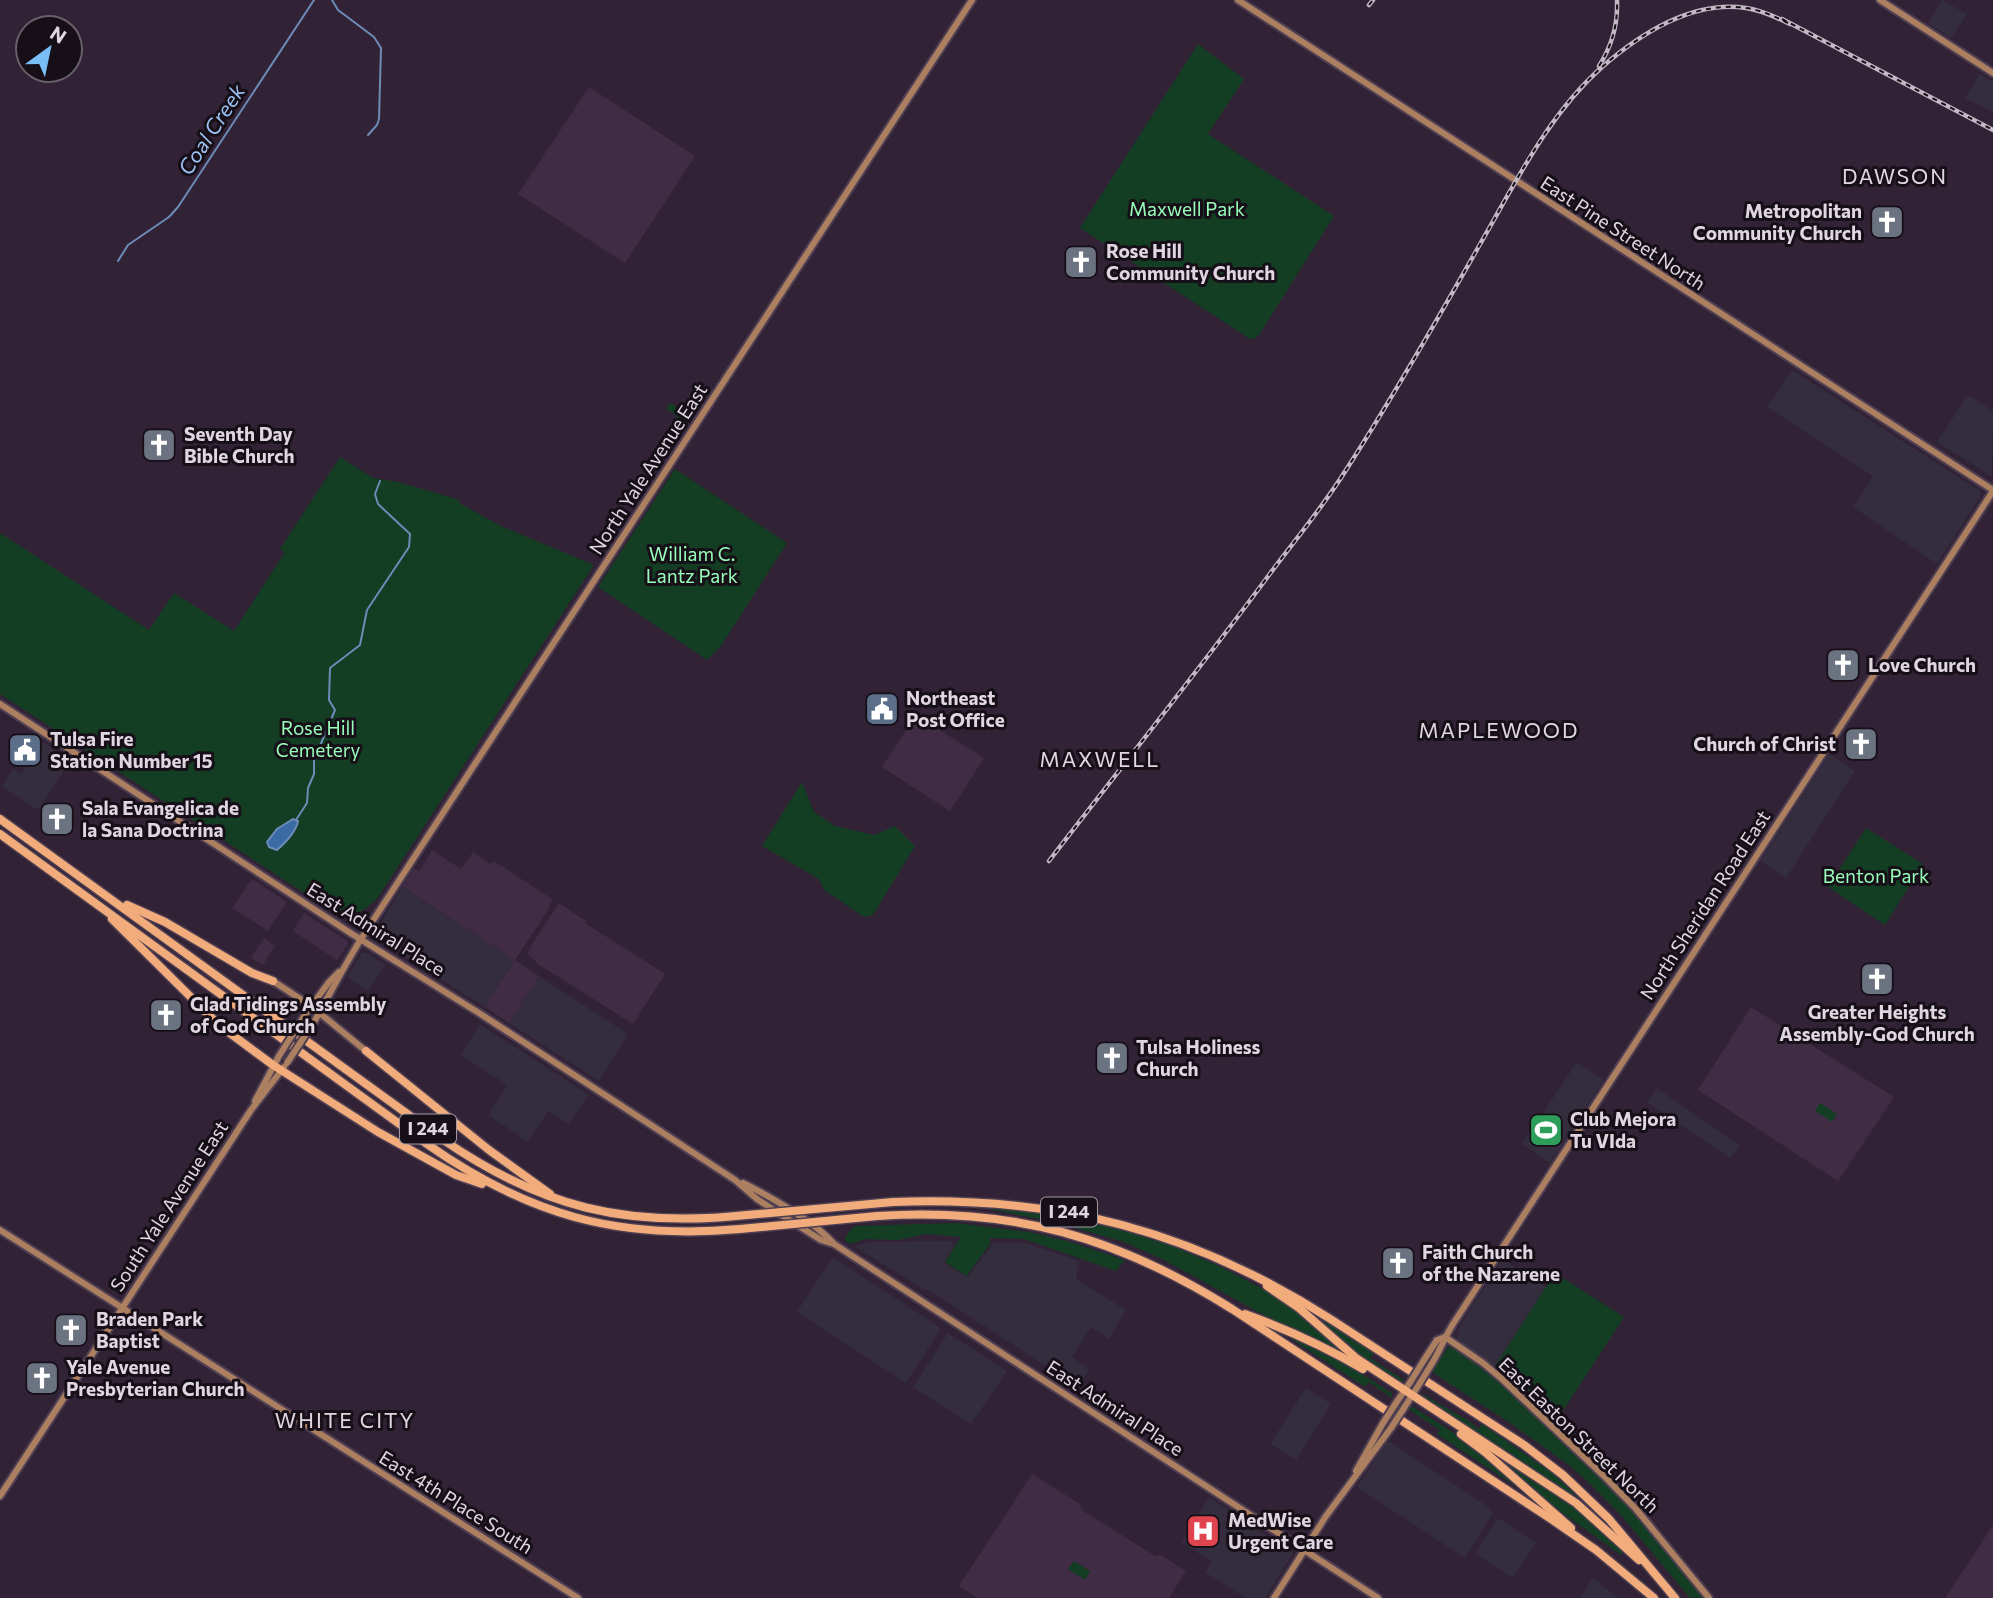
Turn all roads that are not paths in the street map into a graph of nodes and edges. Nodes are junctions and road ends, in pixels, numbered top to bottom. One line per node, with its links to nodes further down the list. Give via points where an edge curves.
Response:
1 (972, 0): 11 (main road, North Yale Avenue East)
2 (1238, 0): 5 (main road, East Pine Street North)
3 (1880, 0): 4 (main road)
4 (1993, 73)
5 (1993, 491): 27 (main road, North Sheridan Road East)
6 (0, 704): 11 (main road, East Admiral Place)
7 (0, 819): 9 (highway, I 244)
8 (0, 834): 10 (highway, I 244)
9 (113, 899): 14 (highway); 22 (highway, I 244, via 466,1156 509,1180)
10 (98, 904): 18 (highway, via 219,1025); 21 (highway, I 244, via 437,1151)
11 (361, 939): 12 (main road, North Yale Avenue East); 31 (main road, East Admiral Place)
12 (350, 956): 13 (main road, South Yale Avenue East)
13 (341, 970): 15 (main road, South Yale Avenue East); 16 (main road, South Yale Avenue East)
14 (273, 981): 15 (main road)
15 (311, 1006): 16 (main road); 18 (main road, South Yale Avenue East, bridge)
16 (319, 1013): 17 (main road); 19 (main road, South Yale Avenue East, bridge)
17 (366, 1051): 22 (highway)
18 (273, 1065): 19 (highway); 20 (main road, South Yale Avenue East)
19 (281, 1072): 20 (main road, South Yale Avenue East); 21 (highway, via 456,1175)
20 (251, 1110): 25 (main road, South Yale Avenue East)
21 (515, 1196): 26 (highway, I 244, bridge, via 577,1218 624,1228 682,1232 877,1216 989,1218 1091,1240 1182,1279)
22 (558, 1199): 24 (highway, I 244, bridge, via 594,1210 685,1220 893,1202 978,1202 1055,1210 1142,1230)
23 (0, 1230): 25 (main road, East 4th Place South)
24 (1236, 1266): 28 (highway, via 1289,1300); 33 (highway, I 244, via 1301,1299 1544,1459 1591,1500)
25 (122, 1308): 30 (main road, South Yale Avenue East); 34 (main road, East 4th Place South)
26 (1232, 1309): 28 (highway, via 1338,1354); 32 (highway, I 244)
27 (1445, 1337): 28 (main road, North Sheridan Road East, bridge, via 1420,1383); 28 (main road, North Sheridan Road East, bridge, via 1437,1340); 39 (main road, East Easton Street North, via 1502,1379 1604,1476)
28 (1407, 1395): 29 (main road, North Sheridan Road East, bridge, via 1381,1444); 29 (main road, North Sheridan Road East, bridge, via 1396,1403); 32 (highway, via 1485,1452); 33 (highway, via 1576,1503)
29 (1352, 1479): 31 (main road, North Sheridan Road East)
30 (0, 1496)
31 (1304, 1550): 35 (main road, North Sheridan Road East); 36 (main road, East Admiral Place)
32 (1596, 1550): 37 (highway, I 244)
33 (1659, 1578): 38 (highway, I 244)
34 (578, 1598)
35 (1274, 1598)
36 (1378, 1598)
37 (1654, 1598)
38 (1675, 1598)
39 (1709, 1598)

